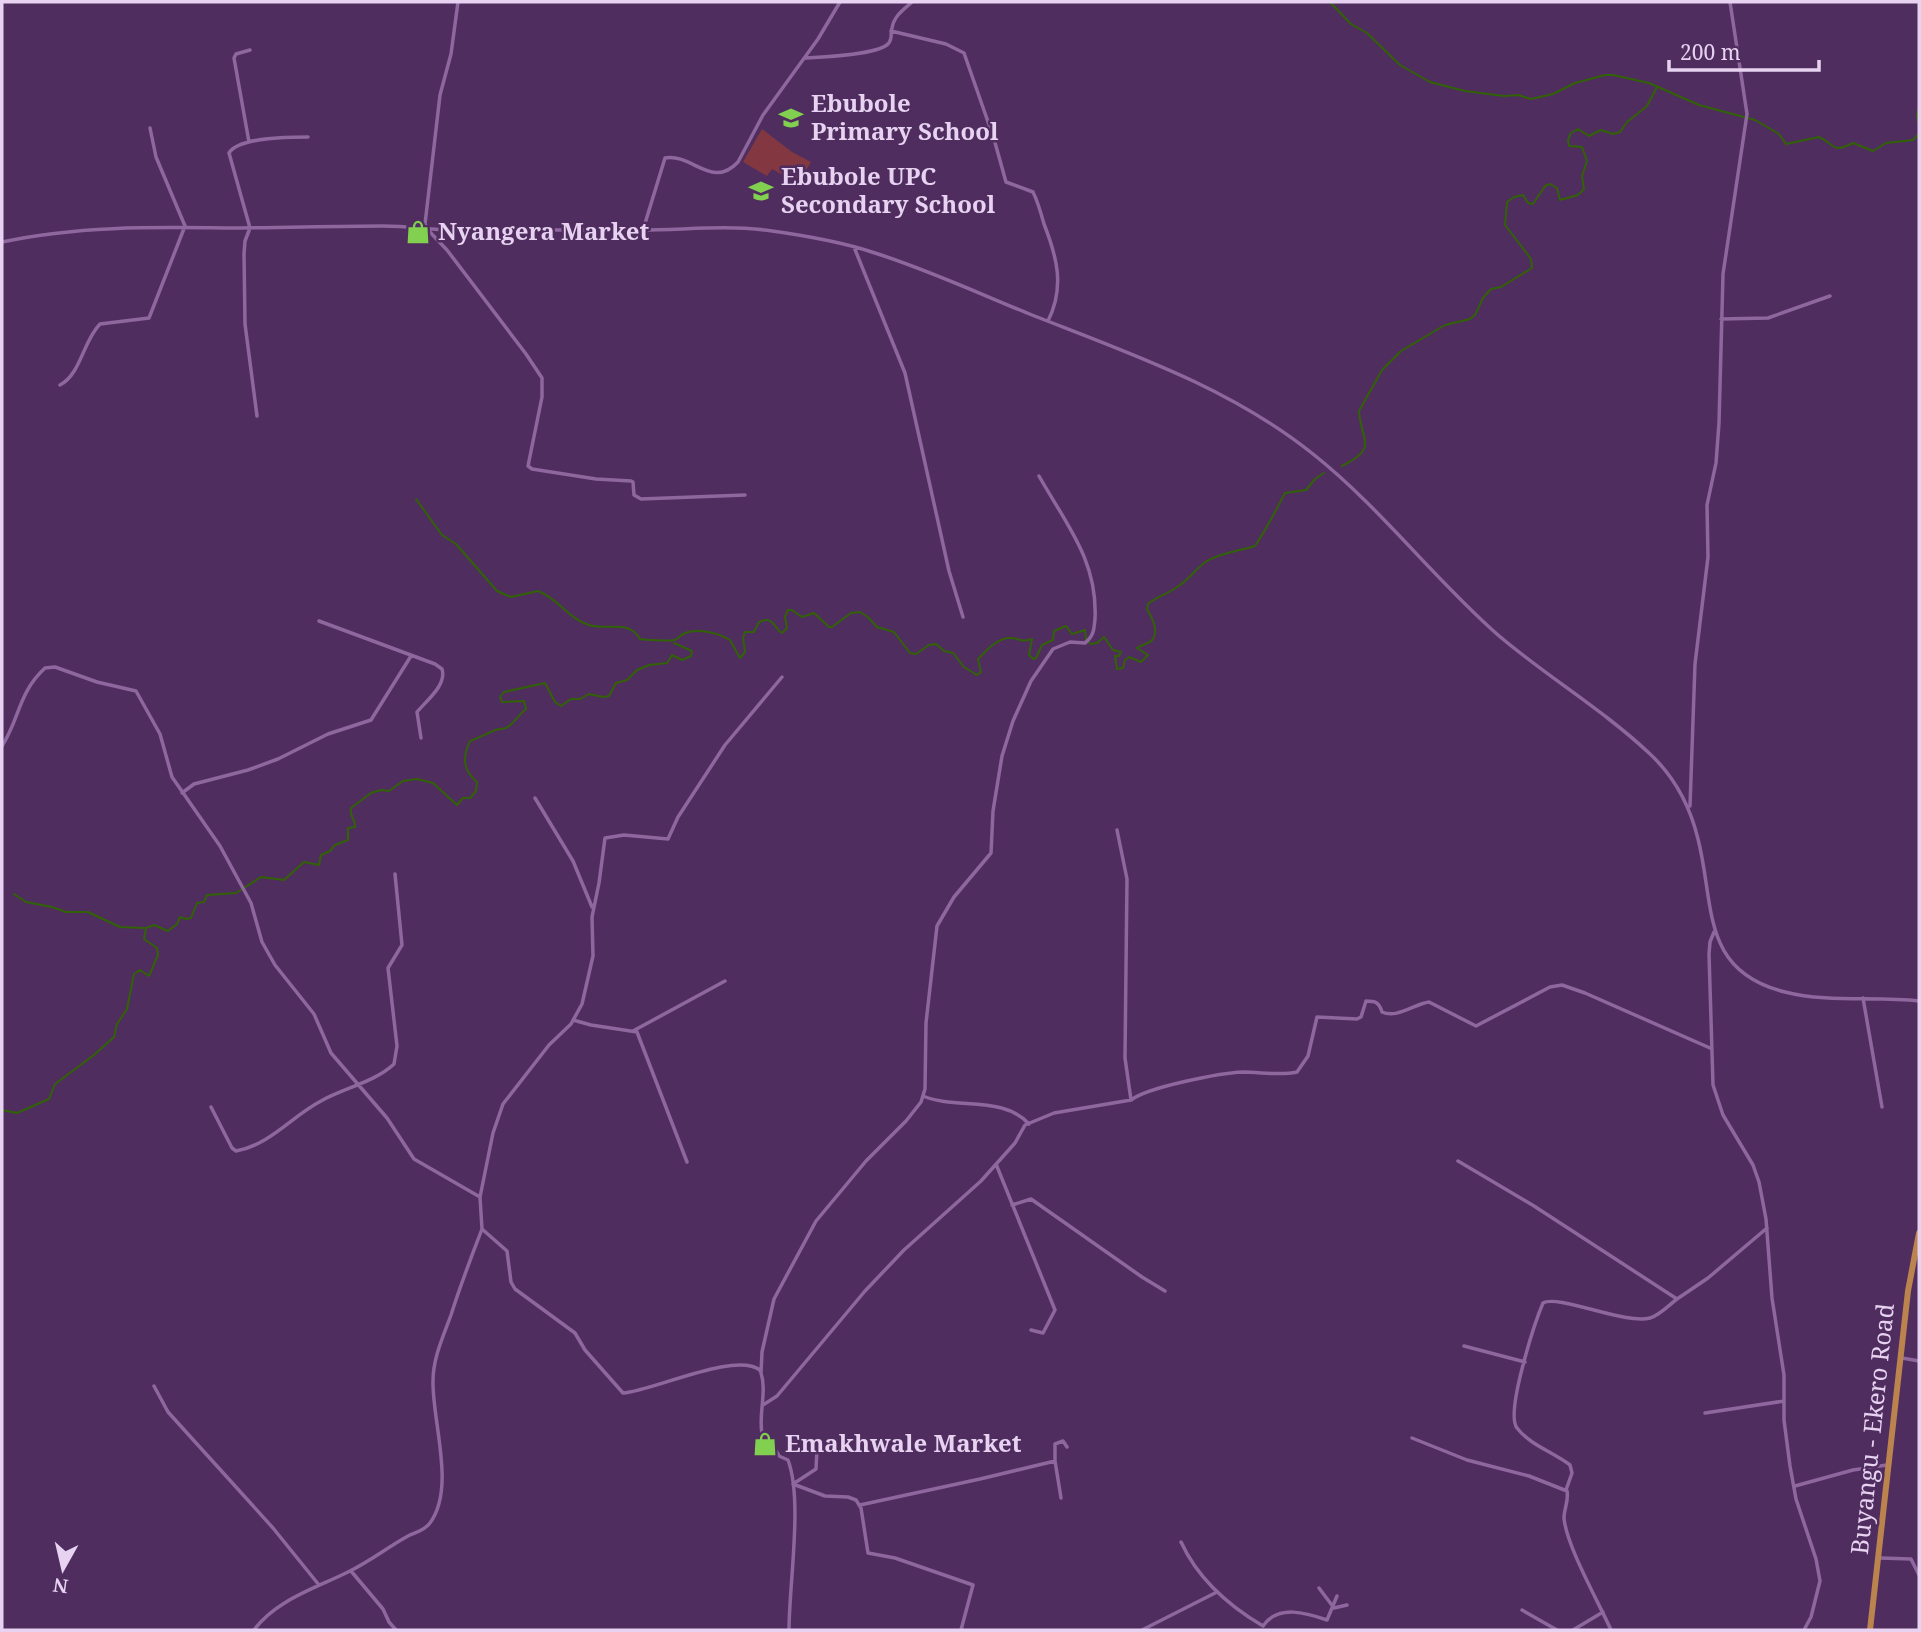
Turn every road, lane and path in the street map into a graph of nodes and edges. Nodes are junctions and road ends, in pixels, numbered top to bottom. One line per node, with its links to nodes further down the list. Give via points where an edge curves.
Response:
1 (458, 2): 13 (street, via 440,95)
2 (840, 2): 7 (street)
3 (912, 2): 5 (street, via 899,13)
4 (1730, 2): 18 (street, via 1747,114 1723,274)
5 (891, 31): 7 (street, via 889,43 874,50); 19 (street, via 947,44 964,53 1006,183 1033,192 1051,242 1059,280)
6 (250, 50): 10 (street, via 234,58)
7 (805, 58): 14 (street, via 778,92 732,168 716,173 665,158)
8 (150, 128): 11 (street, via 156,158)
9 (308, 137): 10 (street)
10 (249, 142): 12 (street, via 234,146 229,153)
11 (186, 226): 12 (street); 15 (street, via 68,230); 20 (street, via 149,318 100,324 70,377)
12 (250, 228): 13 (street); 21 (street, via 244,254 245,324)
13 (427, 229): 14 (street); 23 (street, via 539,372 543,391 530,468 631,481 634,495 641,499)
14 (643, 230): 16 (street, via 744,228)
15 (2, 242)
16 (854, 247): 19 (street); 24 (street, via 905,373)
17 (1830, 296): 18 (street, via 1768,318)
18 (1721, 319): 32 (street, via 1718,441 1707,505 1708,556 1695,664)
19 (1048, 321): 32 (street, via 1229,398 1298,443 1341,477 1501,637 1653,757)
20 (60, 385)
21 (257, 416)
22 (1038, 476): 44 (street, via 1088,561 1093,582 1093,635 1085,643 1070,642 1053,649 1031,681 1004,747 991,853 954,897 937,926)
23 (745, 495)
24 (963, 617)
25 (319, 621): 26 (street)
26 (411, 656): 28 (street, via 440,667 444,676 417,712); 30 (street, via 372,720 248,770 194,784)
27 (782, 677): 35 (street, via 725,745 668,839 605,838)
28 (421, 738)
29 (2, 746): 30 (street, via 28,687 42,670 55,667 136,691 160,734 172,777)
30 (182, 793): 43 (street, via 247,894 262,942 275,965 310,1007 328,1048)
31 (535, 798): 35 (street, via 573,861)
32 (1689, 808): 36 (street, via 1703,859)
33 (1117, 830): 45 (street, via 1127,879 1125,1058)
34 (395, 874): 43 (street, via 402,945 388,968 396,1059 383,1073)
35 (593, 909): 40 (street, via 592,962 586,992)
36 (1714, 932): 38 (street, via 1737,967 1770,988 1802,996); 42 (street, via 1709,954)
37 (725, 981): 41 (street)
38 (1863, 998): 39 (street); 47 (street)
39 (1919, 1000)
40 (573, 1020): 41 (street); 52 (street, via 531,1066 500,1111)
41 (633, 1031): 50 (street, via 645,1049)
42 (1710, 1048): 45 (street, via 1562,985 1476,1026 1429,1002 1387,1015 1375,1001 1366,1001 1357,1019 1317,1017 1308,1056 1297,1072 1228,1073 1157,1089); 54 (street, via 1715,1092 1757,1173)
43 (357, 1084): 46 (street, via 318,1102 269,1137 236,1151); 52 (street, via 387,1118 408,1153)
44 (923, 1096): 48 (street, via 1018,1113); 64 (street, via 906,1121 825,1208 810,1232 774,1299)
45 (1131, 1100): 48 (street, via 1063,1111)
46 (211, 1107)
47 (1882, 1107)
48 (1029, 1124): 51 (street)
49 (1458, 1161): 58 (street)
50 (687, 1162)
51 (996, 1164): 53 (street); 67 (street, via 904,1250 777,1396)
52 (480, 1197): 55 (street)
53 (1012, 1205): 57 (street, via 1031,1199); 59 (street, via 1055,1310 1043,1334)
54 (1767, 1228): 58 (street); 66 (street)
55 (482, 1229): 64 (street, via 507,1251 512,1286 575,1333 623,1394 722,1367 752,1366); 81 (street, via 436,1358 433,1400 441,1489 434,1516 419,1532)
56 (1919, 1233): 61 (main road, Buyangu - Ekero Road)
57 (1165, 1291)
58 (1677, 1299): 63 (street, via 1644,1319 1546,1300)
59 (1031, 1330)
60 (1464, 1346): 63 (street)
61 (1900, 1358): 62 (street); 73 (main road, Buyangu - Ekero Road)
62 (1919, 1361)
63 (1525, 1362): 76 (street, via 1514,1422 1530,1440 1570,1465)
64 (761, 1373): 67 (street)
65 (154, 1386): 83 (street, via 168,1412)
66 (1784, 1401): 68 (street); 75 (street)
67 (764, 1405): 74 (street, via 764,1439 788,1460)
68 (1705, 1413)
69 (1412, 1438): 76 (street)
70 (820, 1445): 74 (street, via 816,1469)
71 (1067, 1447): 72 (street, via 1063,1441 1055,1444)
72 (1055, 1461): 77 (street); 78 (street)
73 (1887, 1465): 75 (street, via 1853,1469); 80 (main road, Buyangu - Ekero Road)
74 (793, 1484): 78 (street, via 828,1497 851,1497); 93 (street)
75 (1795, 1486): 99 (street, via 1820,1581)
76 (1566, 1490): 90 (street, via 1567,1530)
77 (1061, 1498)
78 (860, 1505): 94 (street, via 868,1553 973,1585)
79 (1181, 1542): 85 (street)
80 (1878, 1557): 82 (street, via 1909,1558); 100 (main road, Buyangu - Ekero Road)
81 (351, 1571): 83 (street); 92 (street)
82 (1919, 1575)
83 (319, 1585): 91 (street, via 267,1615)
84 (1319, 1588): 88 (street)
85 (1217, 1592): 88 (street, via 1263,1626 1290,1611 1327,1620); 95 (street)
86 (1337, 1596): 88 (street)
87 (1347, 1605): 88 (street)
88 (1334, 1608)
89 (1522, 1610): 96 (street)
90 (1603, 1612): 97 (street); 98 (street)
91 (254, 1630)
92 (396, 1630)
93 (789, 1630)
94 (961, 1630)
95 (1142, 1630)
96 (1557, 1630)
97 (1573, 1630)
98 (1611, 1630)
99 (1804, 1630)
100 (1870, 1630)

